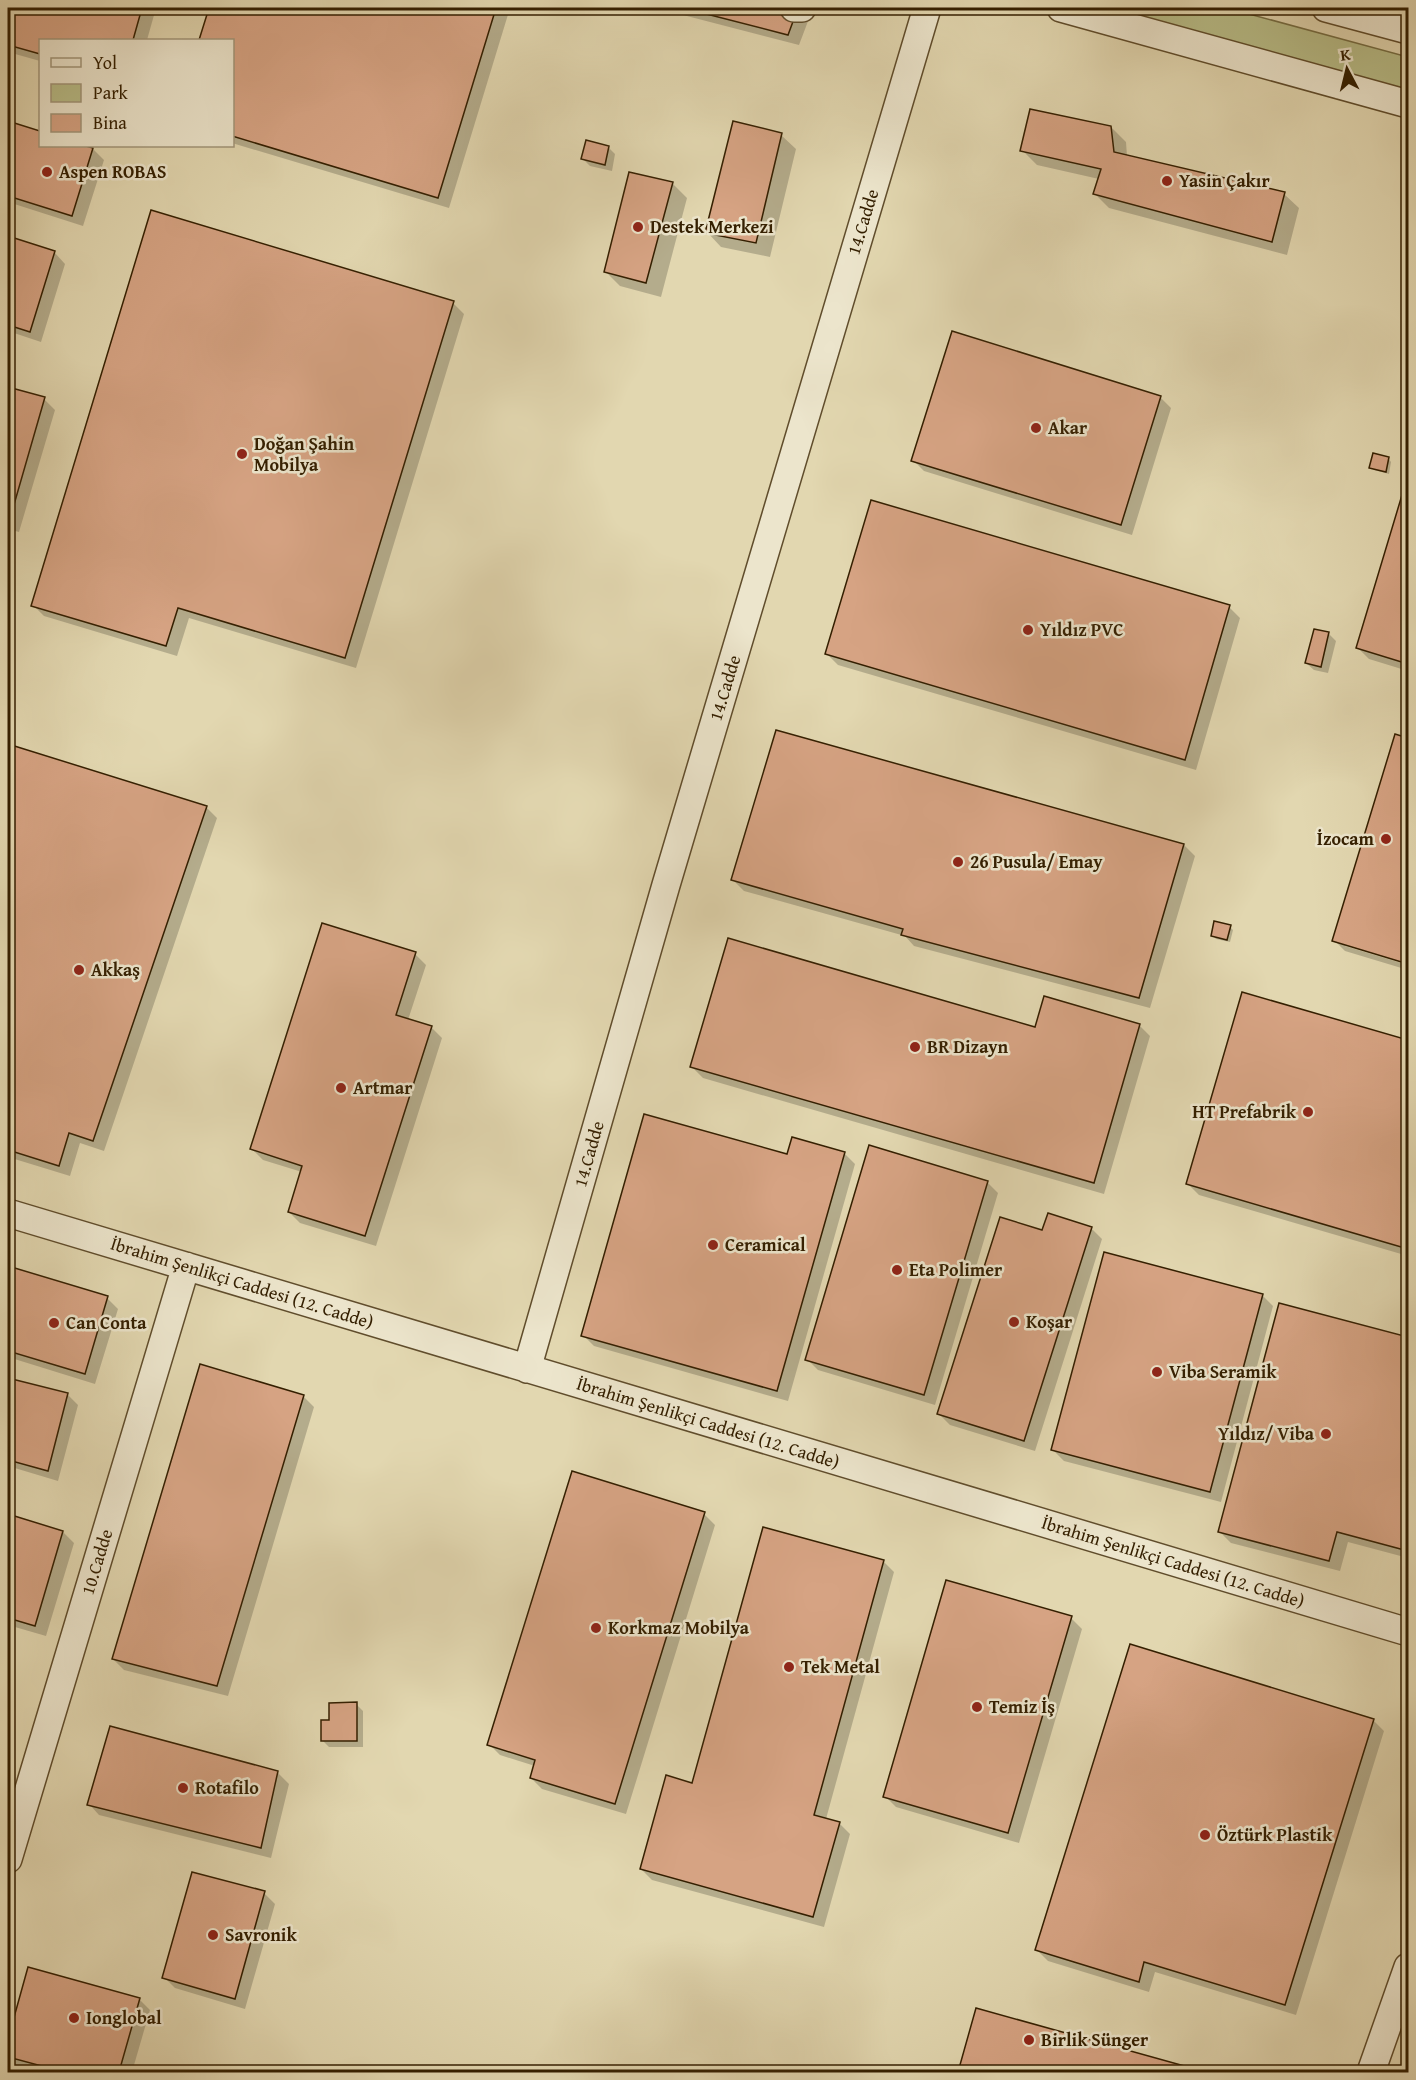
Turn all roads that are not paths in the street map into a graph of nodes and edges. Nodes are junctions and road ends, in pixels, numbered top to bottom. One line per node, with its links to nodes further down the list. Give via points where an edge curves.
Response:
1 (794, 8): 2 (street)
2 (802, 8)
3 (927, 8): 10 (street, 14.Cadde, via 666,885)
4 (1061, 8): 7 (street)
5 (1326, 8): 6 (street)
6 (1408, 30)
7 (1408, 104)
8 (8, 1213): 9 (street, İbrahim Şenlikçi Caddesi (12. Cadde))
9 (186, 1266): 10 (street, İbrahim Şenlikçi Caddesi (12. Cadde)); 12 (street, 10.Cadde)
10 (527, 1370): 11 (street, İbrahim Şenlikçi Caddesi (12. Cadde))
11 (1408, 1632)
12 (8, 1859)
13 (1408, 1967): 14 (street)
14 (1371, 2073)

